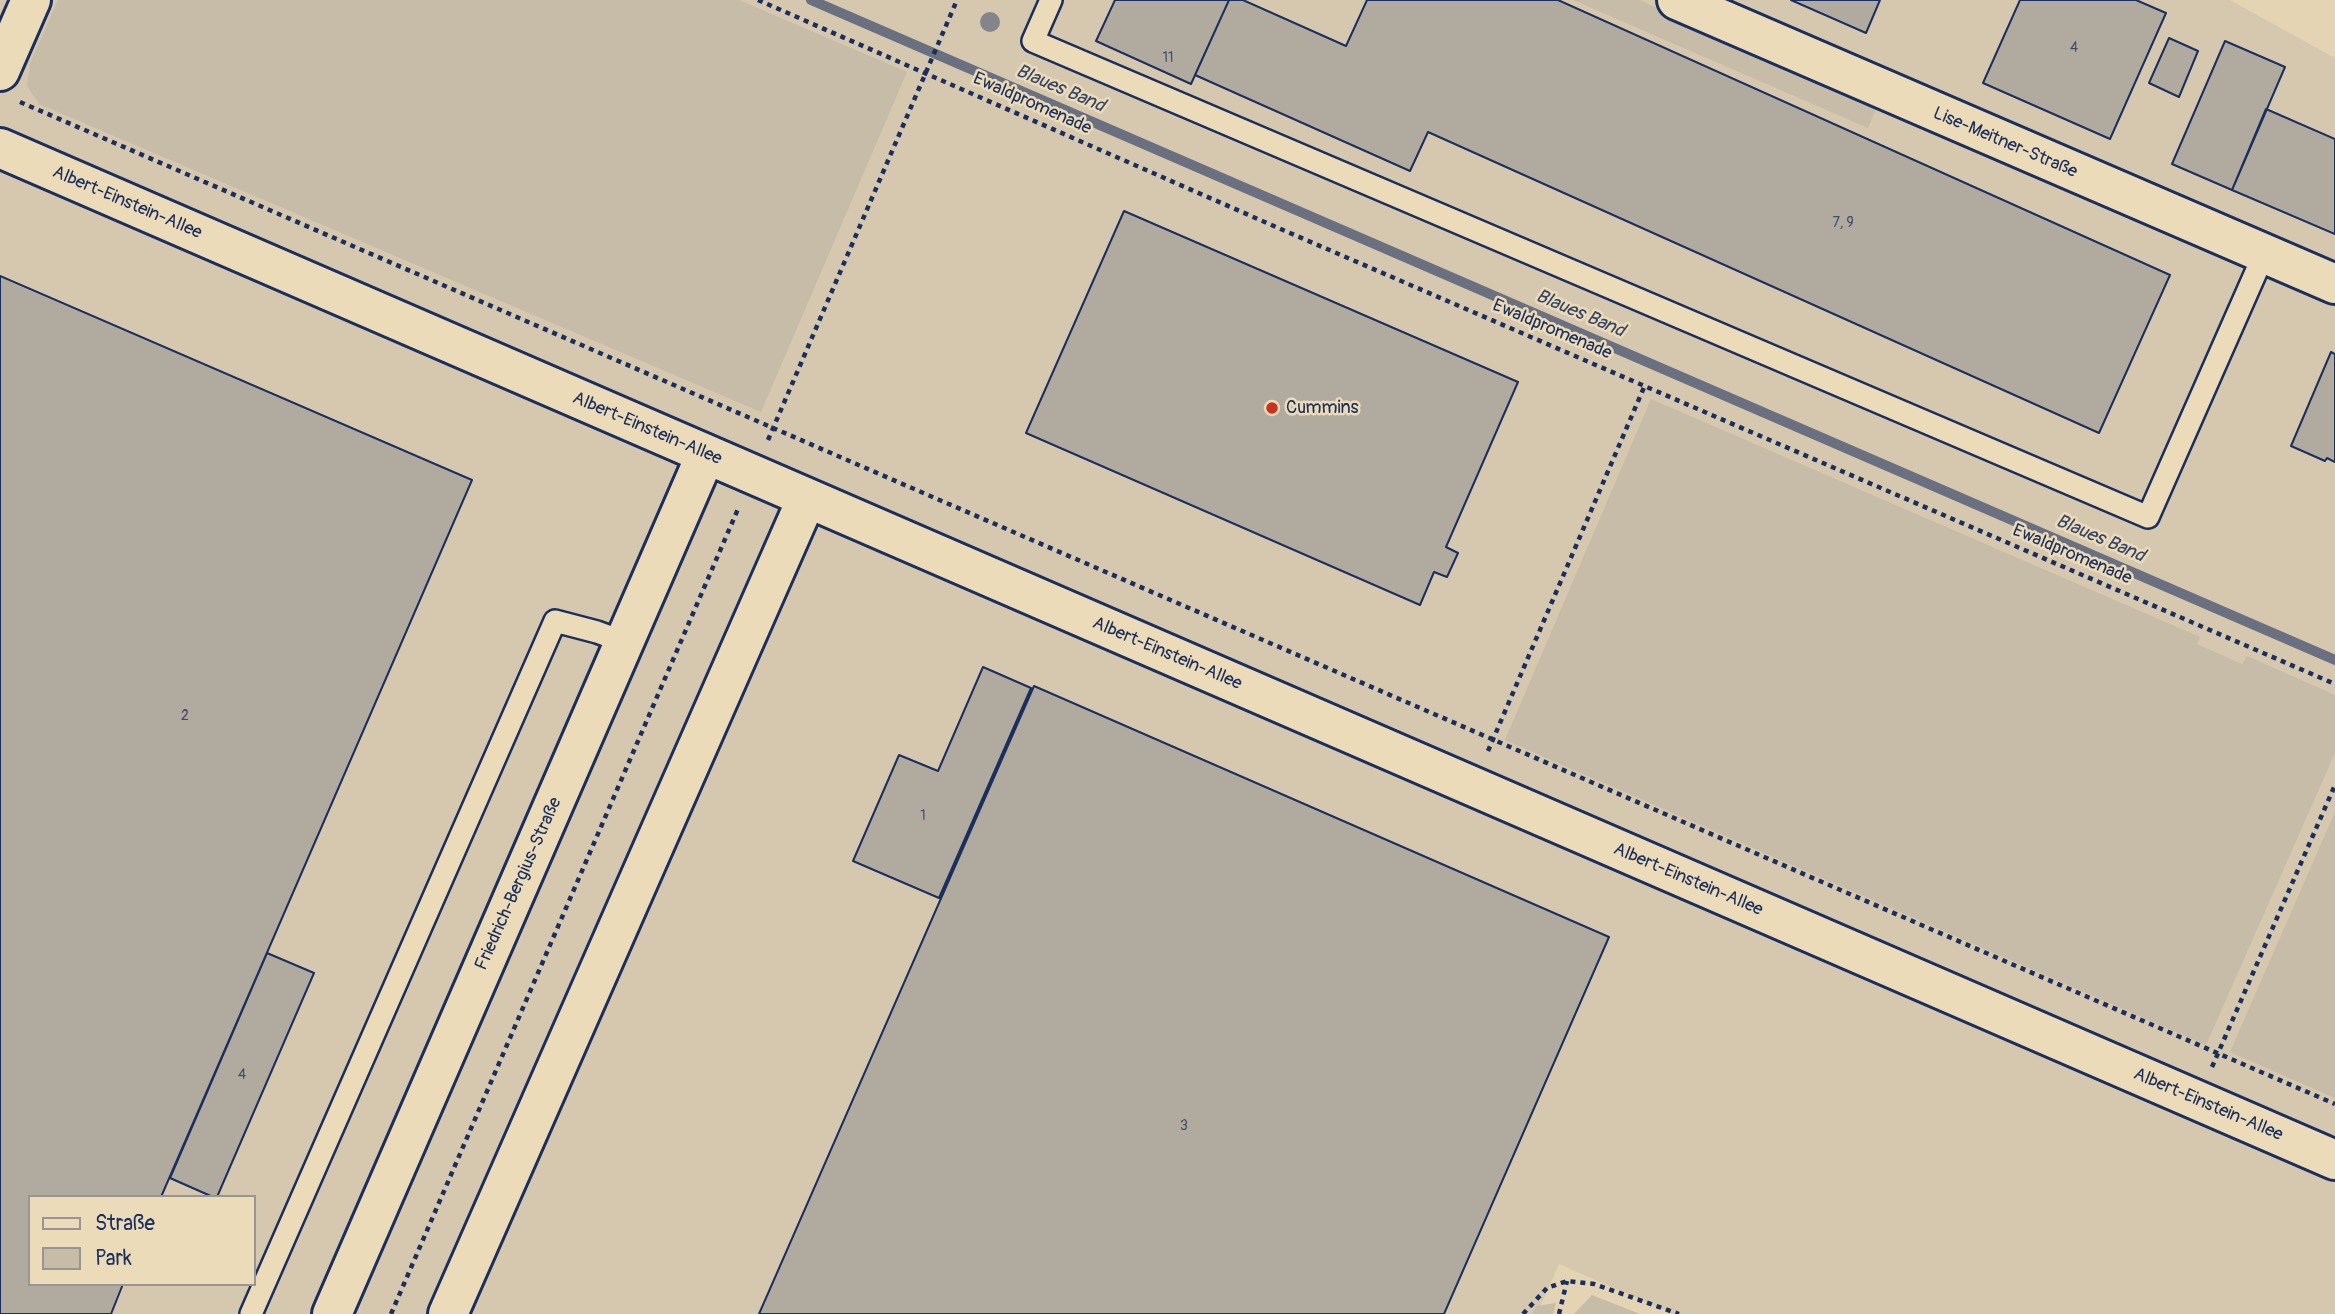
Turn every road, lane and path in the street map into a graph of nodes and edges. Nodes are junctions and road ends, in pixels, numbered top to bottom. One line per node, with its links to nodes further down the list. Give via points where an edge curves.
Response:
1 (31, 0): 7 (street)
2 (758, 0): 6 (path, Ewaldpromenade)
3 (957, 0): 6 (path)
4 (1051, 0): 9 (lane, via 1033,41 2148,517)
5 (1676, 0): 9 (street, Lise-Meitner-Straße)
6 (926, 72): 11 (path, Ewaldpromenade); 12 (path)
7 (6, 85): 12 (path)
8 (0, 148): 13 (street, Albert-Einstein-Allee)
9 (2264, 254): 10 (street, Lise-Meitner-Straße)
10 (2335, 284)
11 (1645, 386): 17 (path, Ewaldpromenade); 18 (path)
12 (773, 427): 14 (path); 18 (path)
13 (706, 454): 14 (street, Albert-Einstein-Allee); 16 (street, Friedrich-Bergius-Straße)
14 (753, 474): 15 (street, Albert-Einstein-Allee); 28 (path)
15 (807, 498): 20 (street, Albert-Einstein-Allee); 29 (street)
16 (624, 642): 26 (lane, via 555,621); 27 (street, Friedrich-Bergius-Straße)
17 (2335, 684)
18 (1493, 739): 20 (path); 21 (path)
19 (2335, 785): 21 (path)
20 (1473, 787): 22 (street, Albert-Einstein-Allee)
21 (2218, 1053): 22 (path); 23 (path)
22 (2197, 1101): 24 (street, Albert-Einstein-Allee)
23 (2335, 1104)
24 (2335, 1160)
25 (1567, 1281): 30 (path, via 1547,1288); 31 (path); 32 (path, via 1594,1284)
26 (251, 1314)
27 (332, 1314)
28 (391, 1314)
29 (448, 1314)
30 (1523, 1314)
31 (1559, 1314)
32 (1679, 1314)

